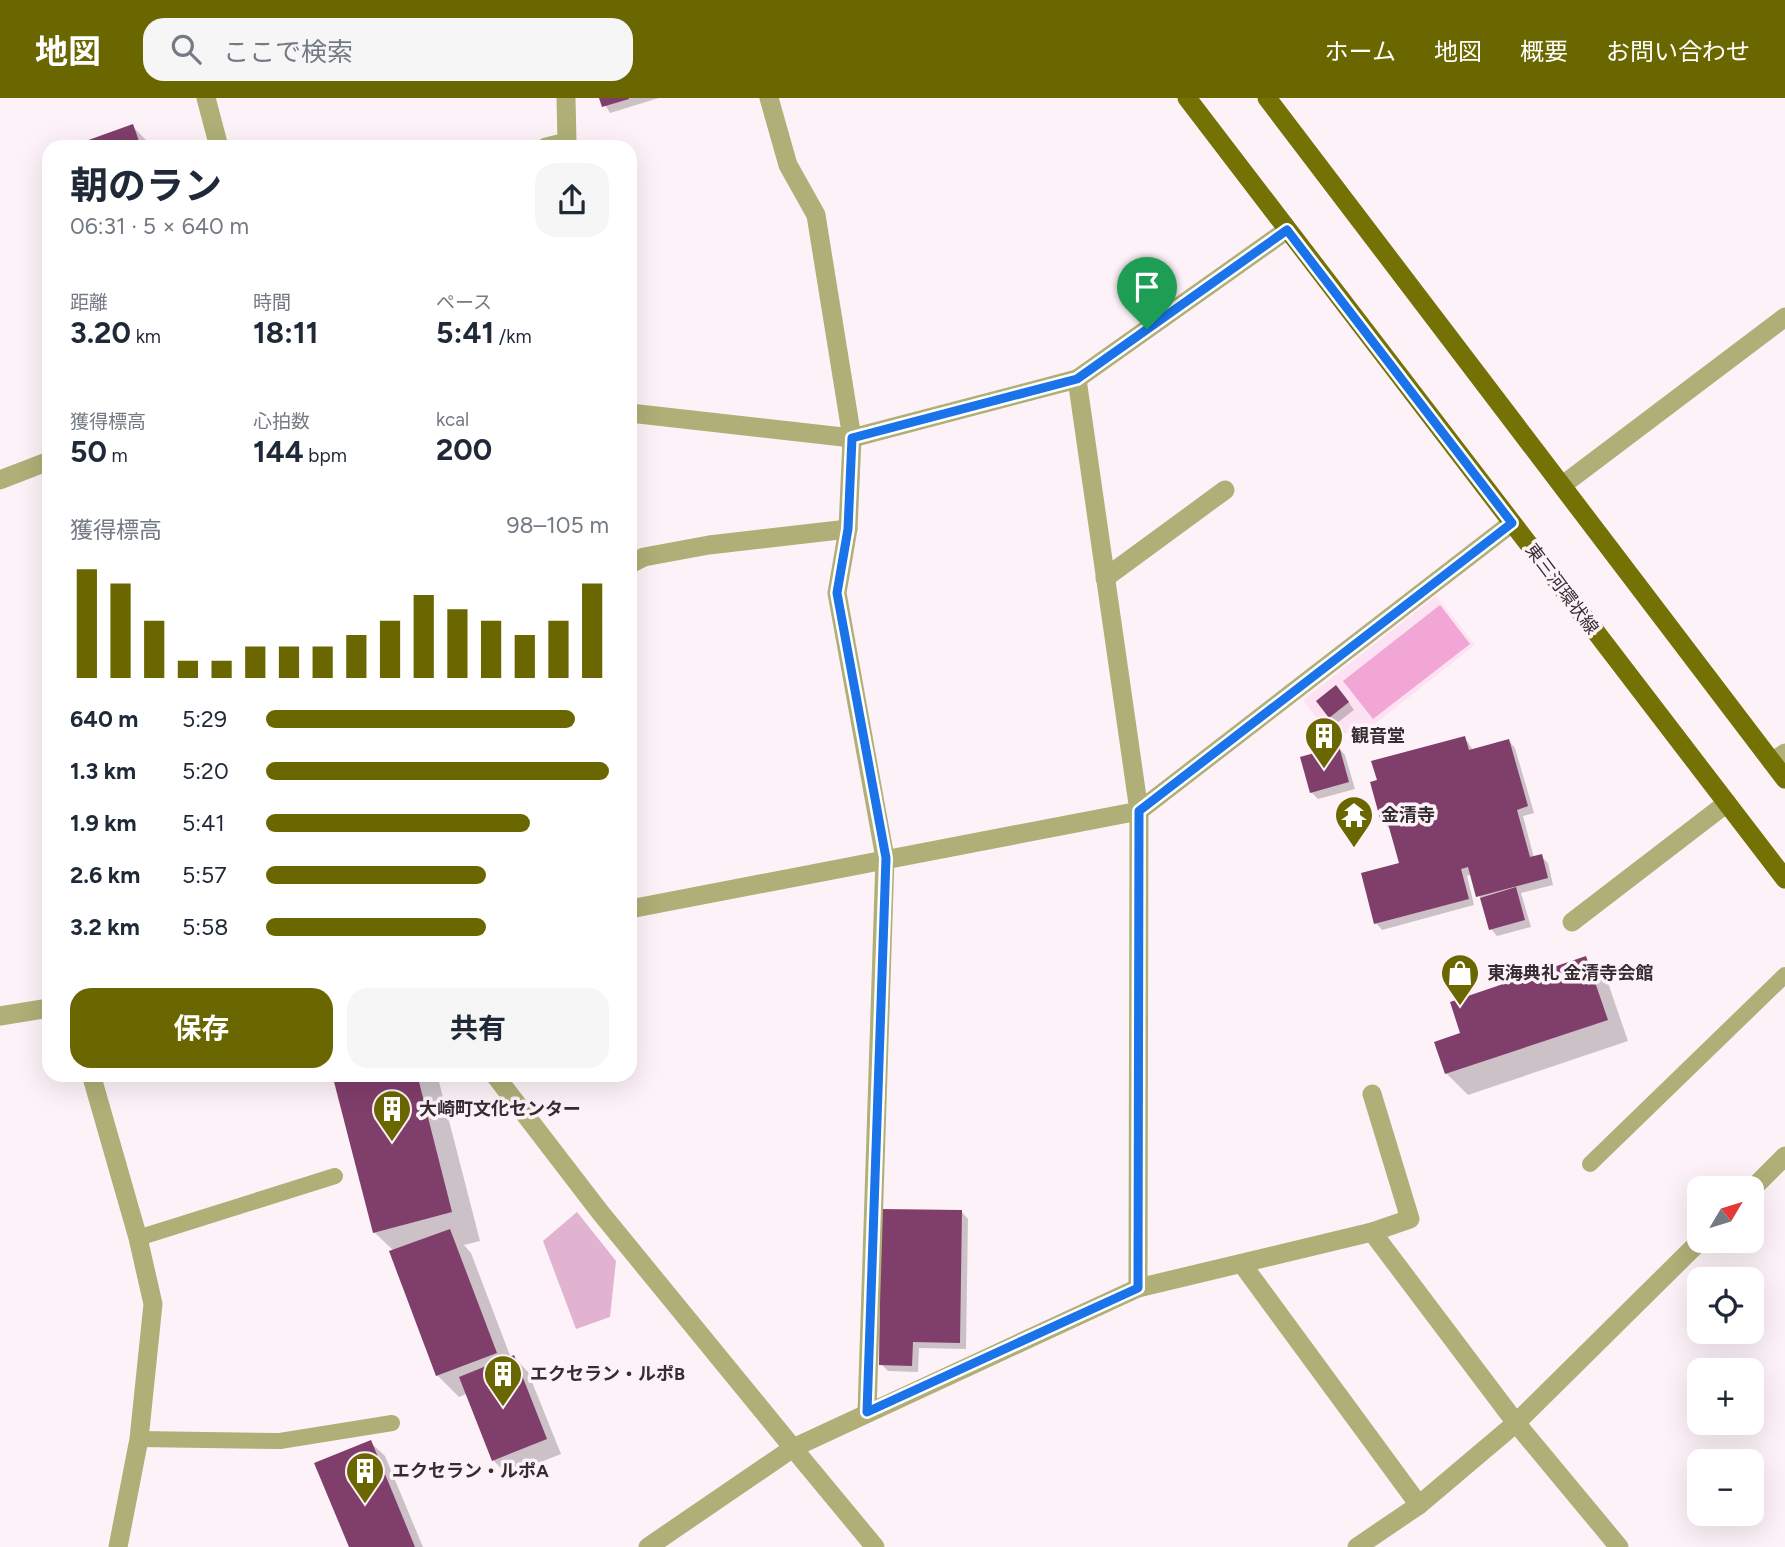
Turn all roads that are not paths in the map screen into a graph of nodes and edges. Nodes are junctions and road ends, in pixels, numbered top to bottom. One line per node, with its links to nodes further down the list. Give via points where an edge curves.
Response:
1 (566, 98): 7 (street)
2 (769, 98): 12 (street, via 788,165 816,215)
3 (1187, 98): 8 (main road, 東三河環状線)
4 (1267, 98): 15 (main road)
5 (211, 100): 6 (street)
6 (218, 140)
7 (568, 140)
8 (1287, 230): 10 (street); 17 (main road, 東三河環状線)
9 (1785, 317): 15 (street)
10 (1077, 379): 12 (street); 20 (street)
11 (637, 414): 12 (street)
12 (852, 438): 18 (street)
13 (42, 464): 14 (street)
14 (0, 480)
15 (1563, 484): 21 (main road)
16 (1225, 490): 20 (street)
17 (1512, 523): 23 (main road, 東三河環状線); 24 (street)
18 (848, 529): 19 (street, via 709,545); 25 (street, via 837,593)
19 (637, 560)
20 (1105, 578): 24 (street)
21 (1779, 757): 22 (main road)
22 (1785, 779)
23 (1727, 803): 26 (main road, 東三河環状線); 28 (street)
24 (1139, 811): 25 (street); 43 (street)
25 (886, 858): 27 (street); 44 (street)
26 (1785, 879)
27 (637, 908)
28 (1572, 922)
29 (1785, 975): 36 (lane)
30 (42, 1009): 31 (street)
31 (0, 1016)
32 (92, 1082): 40 (street)
33 (500, 1082): 48 (street)
34 (1372, 1094): 39 (street, via 1410,1219)
35 (1785, 1156): 38 (street)
36 (1590, 1164)
37 (335, 1177): 40 (lane)
38 (1764, 1177)
39 (1372, 1233): 42 (street); 46 (street)
40 (138, 1238): 47 (street, via 153,1304)
41 (1688, 1253): 46 (street)
42 (1242, 1264): 43 (street); 49 (street)
43 (1138, 1288): 44 (street)
44 (867, 1412): 48 (street)
45 (392, 1423): 47 (lane, via 280,1441)
46 (1516, 1423): 49 (street); 54 (street)
47 (139, 1439): 50 (street)
48 (793, 1448): 51 (street); 52 (street)
49 (1419, 1505): 53 (street)
50 (118, 1547)
51 (648, 1547)
52 (875, 1547)
53 (1356, 1547)
54 (1619, 1547)

